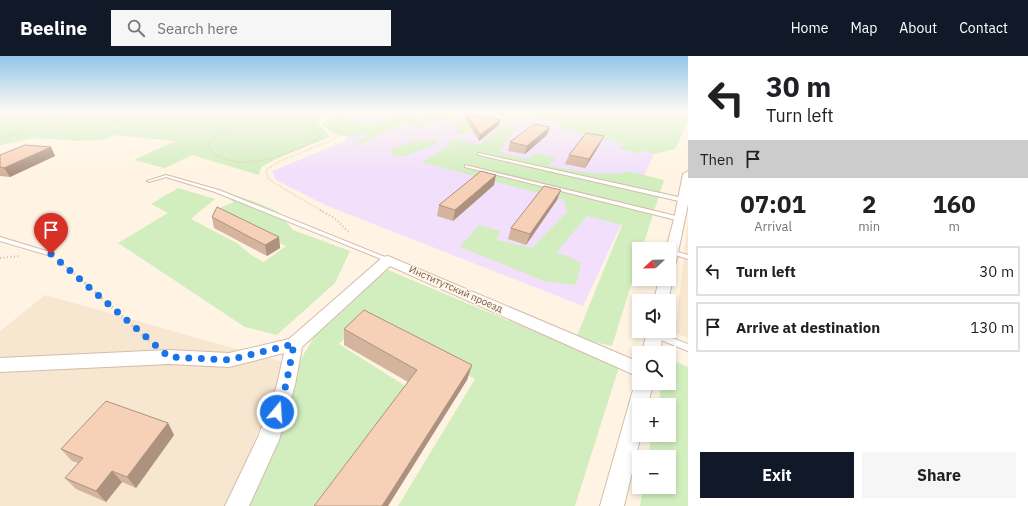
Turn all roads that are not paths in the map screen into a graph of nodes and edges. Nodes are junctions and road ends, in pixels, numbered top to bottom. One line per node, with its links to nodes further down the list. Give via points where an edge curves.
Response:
1 (479, 154): 5 (lane)
2 (467, 166): 6 (lane)
3 (688, 174): 5 (street)
4 (149, 181): 12 (lane, via 166,176 217,191)
5 (683, 200): 6 (street)
6 (680, 219): 8 (street)
7 (0, 239): 9 (lane)
8 (674, 242)
9 (51, 254)
10 (676, 257): 11 (lane)
11 (688, 257)
12 (388, 260): 14 (street); 17 (street, Институтский проезд)
13 (665, 338): 15 (lane)
14 (294, 344): 16 (street, via 229,360 169,357); 19 (street, via 286,385 268,440)
15 (688, 348)
16 (0, 365)
17 (632, 367)
18 (642, 390): 20 (street)
19 (237, 506)
20 (612, 506)

